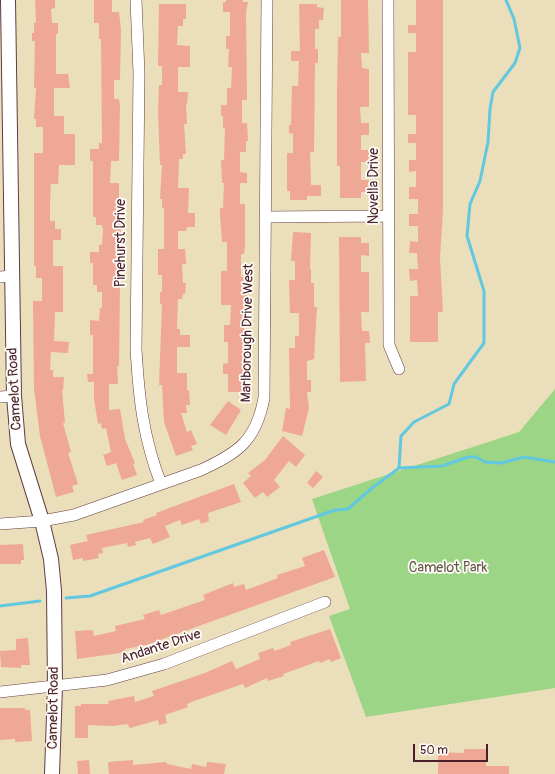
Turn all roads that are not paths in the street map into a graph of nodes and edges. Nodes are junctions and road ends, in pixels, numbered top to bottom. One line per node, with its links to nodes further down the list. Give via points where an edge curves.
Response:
1 (8, 0): 5 (street, Camelot Road)
2 (136, 0): 12 (street, Pinehurst Drive, via 139,73 136,350 138,394 145,435)
3 (267, 0): 8 (street, Marlborough Drive West)
4 (388, 0): 7 (street, Novella Drive)
5 (5, 30): 6 (street, Camelot Road)
6 (5, 156): 9 (street, Camelot Road)
7 (389, 216): 8 (street); 10 (street, Novella Drive, via 389,345)
8 (265, 218): 12 (street, Marlborough Drive West, via 264,398 258,425 244,444 217,463)
9 (5, 277): 11 (street, Camelot Road)
10 (399, 369)
11 (7, 397): 13 (street, Camelot Road, via 18,444)
12 (161, 484): 13 (street, Marlborough Drive West, via 93,510)
13 (42, 521): 14 (street, Marlborough Drive West); 16 (street, Camelot Road, via 51,559 54,592)
14 (0, 524)
15 (325, 602): 16 (street, Andante Drive, via 164,664 107,680)
16 (55, 686): 17 (street, Andante Drive); 18 (street, Camelot Road)
17 (0, 692)
18 (52, 774)

